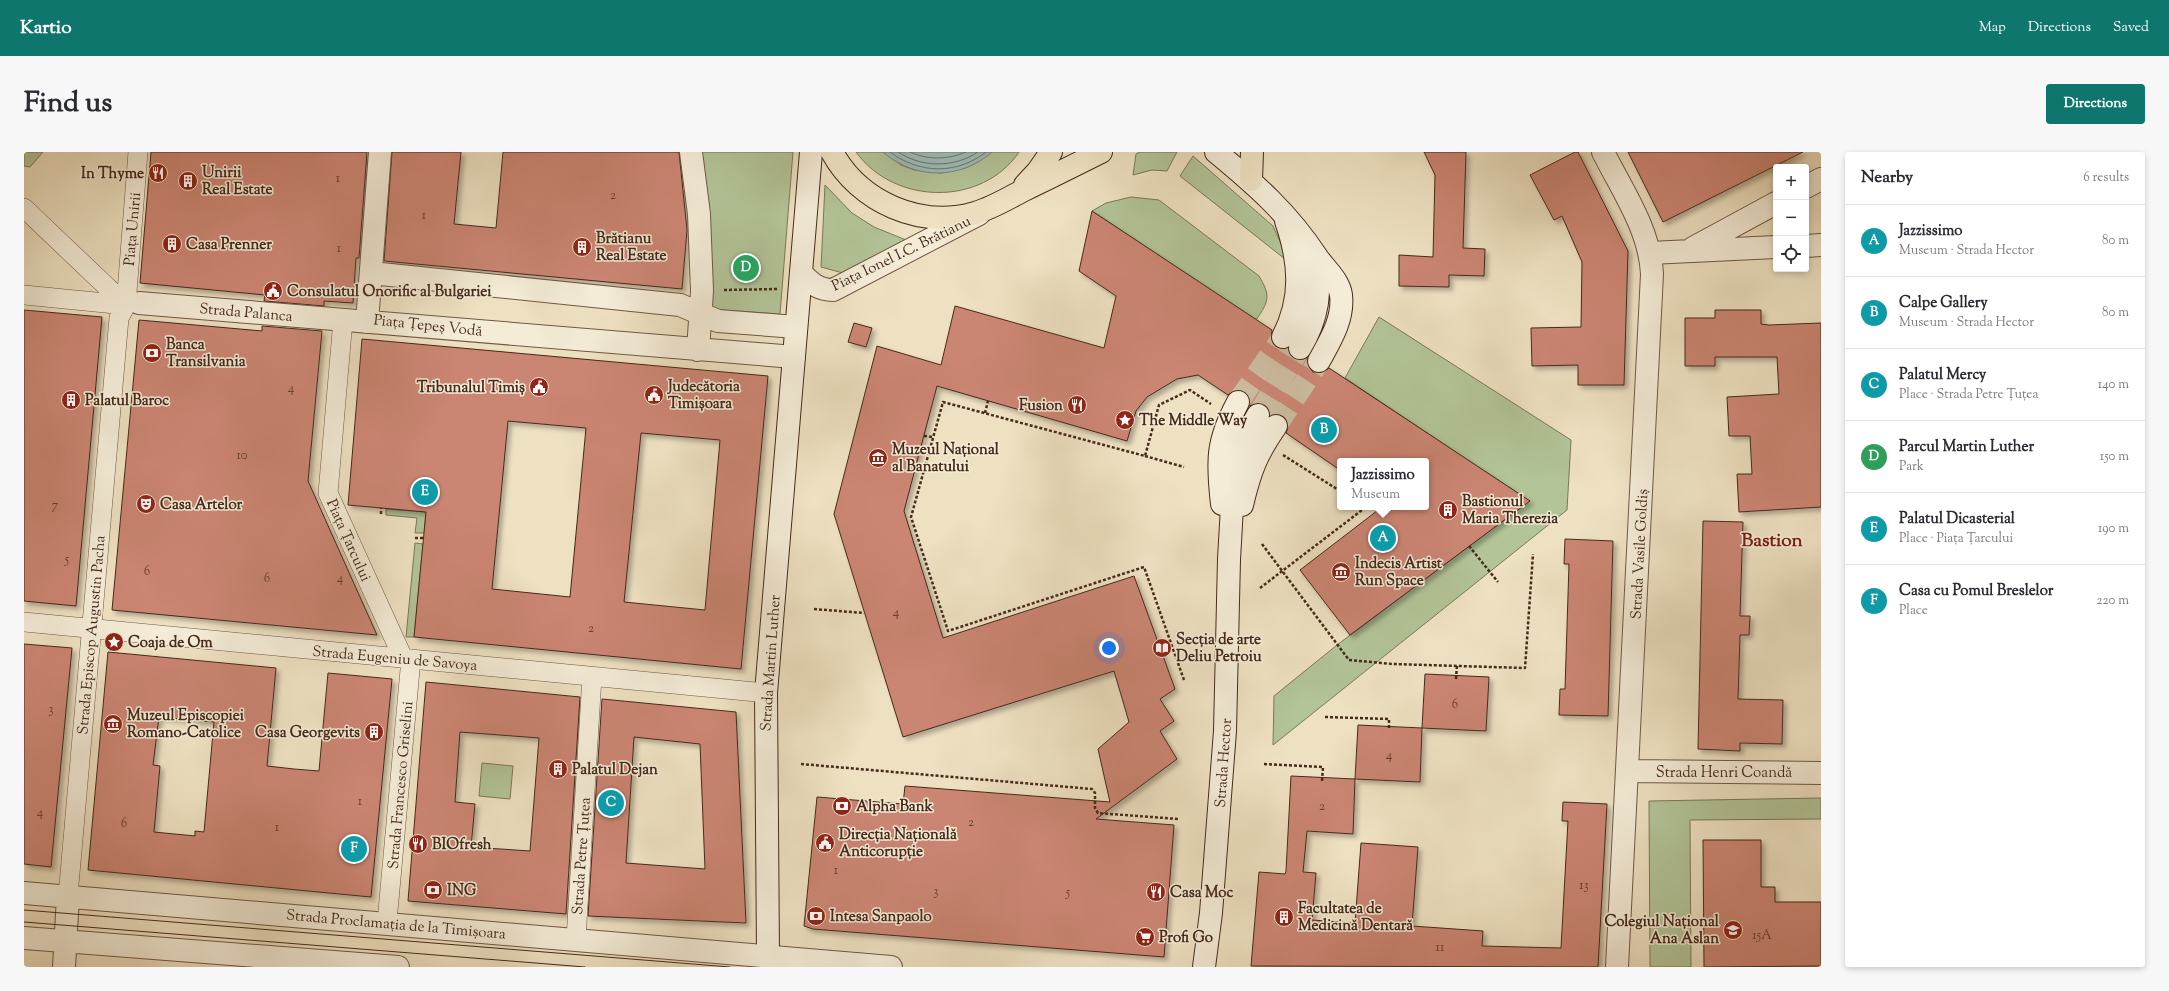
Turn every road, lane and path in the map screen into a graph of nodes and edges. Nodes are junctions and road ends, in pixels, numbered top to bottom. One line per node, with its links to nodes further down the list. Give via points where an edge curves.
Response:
1 (138, 152): 29 (street, Piața Unirii)
2 (380, 152): 24 (street, Piața Țepeș Vodă)
3 (691, 152): 27 (street, via 699,214)
4 (811, 152): 25 (street)
5 (832, 152): 14 (main road, Piața Ionel I.C. Brătianu, via 862,190 880,202 921,216 953,217 975,213)
6 (1051, 152): 14 (main road, Piața Ionel I.C. Brătianu, via 1030,179)
7 (1102, 152): 14 (main road, Piața Ionel I.C. Brătianu)
8 (1216, 152): 12 (street)
9 (1252, 152): 12 (main road)
10 (1603, 152): 22 (street, Strada Vasile Goldiș, via 1645,236)
11 (1821, 179): 13 (street)
12 (1251, 180): 17 (street)
13 (1809, 185)
14 (1004, 200): 25 (street, Piața Ionel I.C. Brătianu, via 833,290 824,290 812,285)
15 (1773, 206): 21 (street)
16 (24, 208): 29 (street)
17 (1283, 212): 23 (street); 23 (street, via 1292,237 1298,280 1297,303 1290,323 1291,343 1308,335 1317,311)
18 (1821, 245): 19 (street)
19 (1809, 246)
20 (1773, 247): 21 (street)
21 (1687, 252): 22 (street)
22 (1650, 253): 75 (street, Strada Vasile Goldiș, via 1652,282)
23 (1317, 256): 36 (street, via 1334,279 1341,295 1339,320)
24 (371, 273): 30 (street, via 680,305); 32 (street, Piața Țepeș Vodă)
25 (801, 273): 33 (street)
26 (781, 289): 27 (path)
27 (702, 291): 30 (street)
28 (24, 295): 29 (street)
29 (132, 304): 31 (street, Strada Palanca); 64 (street, Strada Episcop Augustin Pacha, via 119,318)
30 (700, 313): 33 (street, via 718,321); 34 (street)
31 (343, 320): 32 (street, Strada Palanca); 65 (street, Piața Țarcului, via 328,492)
32 (367, 322): 34 (street, Piața Țepeș Vodă)
33 (796, 327): 35 (street)
34 (698, 350): 35 (street, Piața Țepeș Vodă)
35 (794, 357): 70 (street, Strada Martin Luther)
36 (1319, 361)
37 (988, 401): 40 (path)
38 (1238, 402): 57 (street, Strada Hector, via 1221,440 1218,470)
39 (1211, 404): 46 (path, via 1190,390 1160,405)
40 (985, 413): 44 (path, via 943,402); 46 (path)
41 (1258, 415): 57 (street, Strada Hector, via 1241,445 1234,472)
42 (1276, 426): 57 (street, Strada Hector, via 1258,454 1248,478)
43 (924, 436): 44 (path)
44 (933, 437): 69 (path, via 911,517 948,631 1144,567)
45 (1283, 455): 48 (path)
46 (1145, 456): 47 (path)
47 (1184, 467)
48 (1337, 489)
49 (381, 508): 51 (path)
50 (1364, 510): 58 (path)
51 (381, 514)
52 (415, 538): 53 (path)
53 (423, 538)
54 (1262, 544): 58 (path)
55 (1469, 546): 59 (path)
56 (1534, 554): 66 (path, via 1525,668)
57 (1229, 559): 89 (street, Strada Hector, via 1225,739 1211,913)
58 (1282, 571): 60 (path); 66 (path, via 1349,660)
59 (1498, 582)
60 (1260, 588)
61 (814, 608): 62 (path)
62 (864, 613)
63 (24, 622): 64 (street, Strada Eugeniu de Savoya)
64 (92, 628): 65 (street, Strada Eugeniu de Savoya); 80 (street, Strada Episcop Augustin Pacha)
65 (407, 659): 67 (street, Strada Eugeniu de Savoya); 81 (street, Strada Francesco Griselini)
66 (1457, 665): 68 (path)
67 (592, 677): 70 (street, Strada Eugeniu de Savoya); 83 (street, Strada Petre Țuțea)
68 (1456, 679)
69 (1184, 680)
70 (766, 693): 85 (street, Strada Martin Luther)
71 (1325, 716): 72 (path, via 1389,719)
72 (1389, 730)
73 (801, 764): 78 (path, via 1092,789 1098,813)
74 (1264, 764): 77 (path, via 1323,767)
75 (1628, 771): 76 (street, Strada Henri Coandă); 90 (street, Strada Vasile Goldiș)
76 (1821, 773)
77 (1322, 781)
78 (1178, 819)
79 (24, 893): 80 (street, Strada Proclamația de la Timișoara)
80 (68, 896): 83 (street, Strada Proclamația de la Timișoara); 84 (street, Strada Episcop Augustin Pacha)
81 (388, 911)
82 (24, 938): 84 (street)
83 (576, 939): 85 (street, Strada Proclamația de la Timișoara)
84 (65, 942): 86 (street, Strada Episcop Augustin Pacha); 87 (street)
85 (770, 961): 88 (street, Strada Proclamația de la Timișoara)
86 (64, 967)
87 (398, 967)
88 (891, 967)
89 (1204, 967)
90 (1616, 967)

